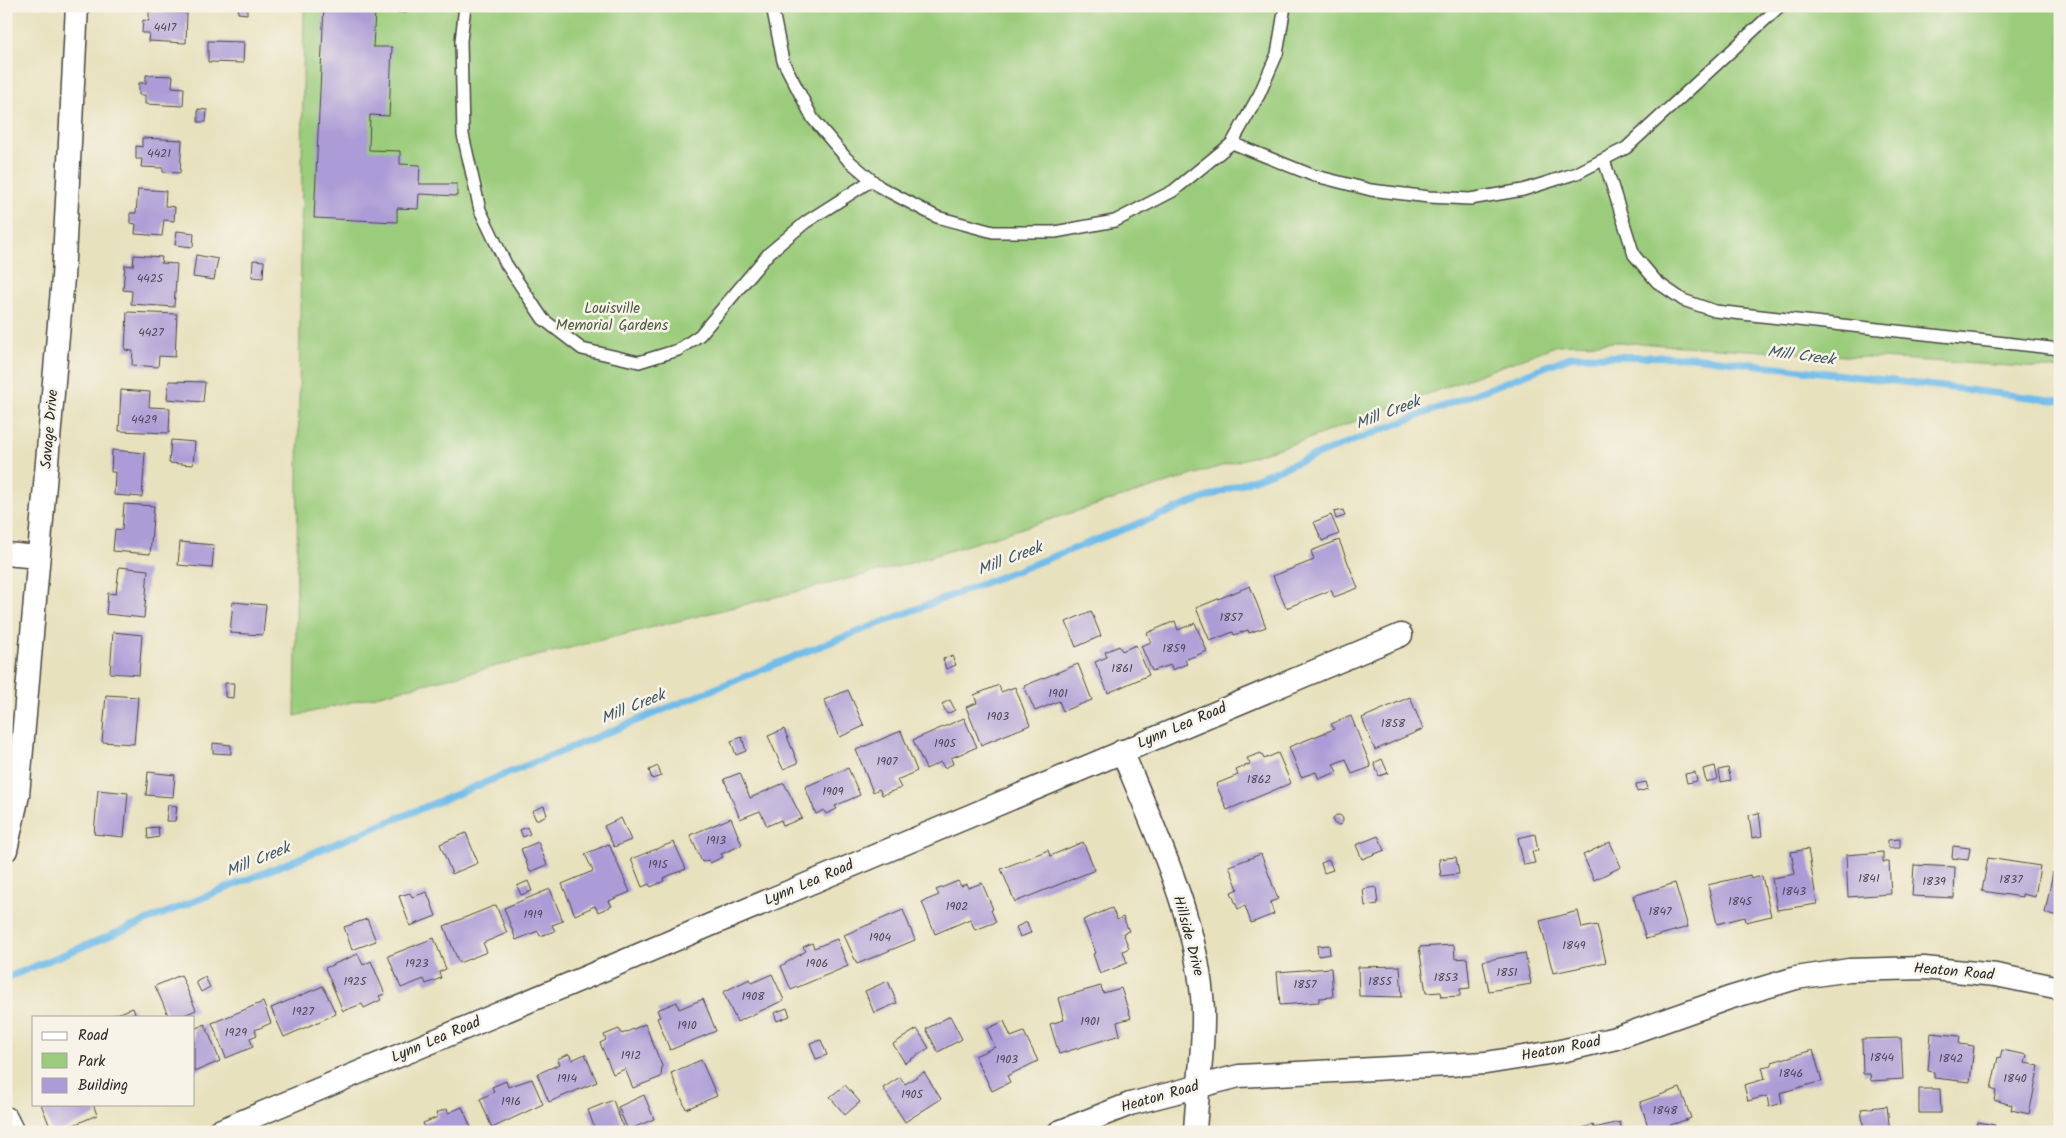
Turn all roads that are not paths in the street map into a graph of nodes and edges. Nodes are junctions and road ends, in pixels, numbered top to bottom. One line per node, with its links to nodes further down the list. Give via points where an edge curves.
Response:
1 (77, 6): 11 (street, Savage Drive, via 63,278)
2 (465, 6): 8 (lane, via 461,41 464,135 480,210 506,264 543,319 582,349 639,362 678,350 700,335 769,253 806,222)
3 (772, 6): 8 (lane, via 783,61 812,119 847,159)
4 (1285, 6): 6 (lane, via 1277,54)
5 (1780, 6): 7 (lane, via 1626,148)
6 (1232, 143): 7 (lane, via 1312,175 1371,190 1470,199 1523,190 1577,173); 8 (lane, via 1173,191 1115,221 1055,232 993,232 936,217)
7 (1604, 160): 9 (lane, via 1634,255 1657,282 1683,300 1715,311)
8 (872, 180)
9 (2060, 348)
10 (6, 554): 11 (street)
11 (38, 557): 14 (street, Savage Drive, via 18,795)
12 (1401, 634): 13 (street, Lynn Lea Road)
13 (1122, 751): 16 (street, Hillside Drive, via 1168,867 1188,924 1199,970 1203,1011); 19 (street, Lynn Lea Road)
14 (6, 850)
15 (2060, 988): 16 (street, Heaton Road, via 1996,976 1924,968 1849,970 1796,978 1616,1038 1561,1051 1476,1064 1239,1076)
16 (1200, 1086): 20 (street, Heaton Road, via 1130,1104); 21 (street, Hillside Drive)
17 (6, 1118): 18 (street)
18 (13, 1132)
19 (217, 1132)
20 (1059, 1132)
21 (1195, 1132)

